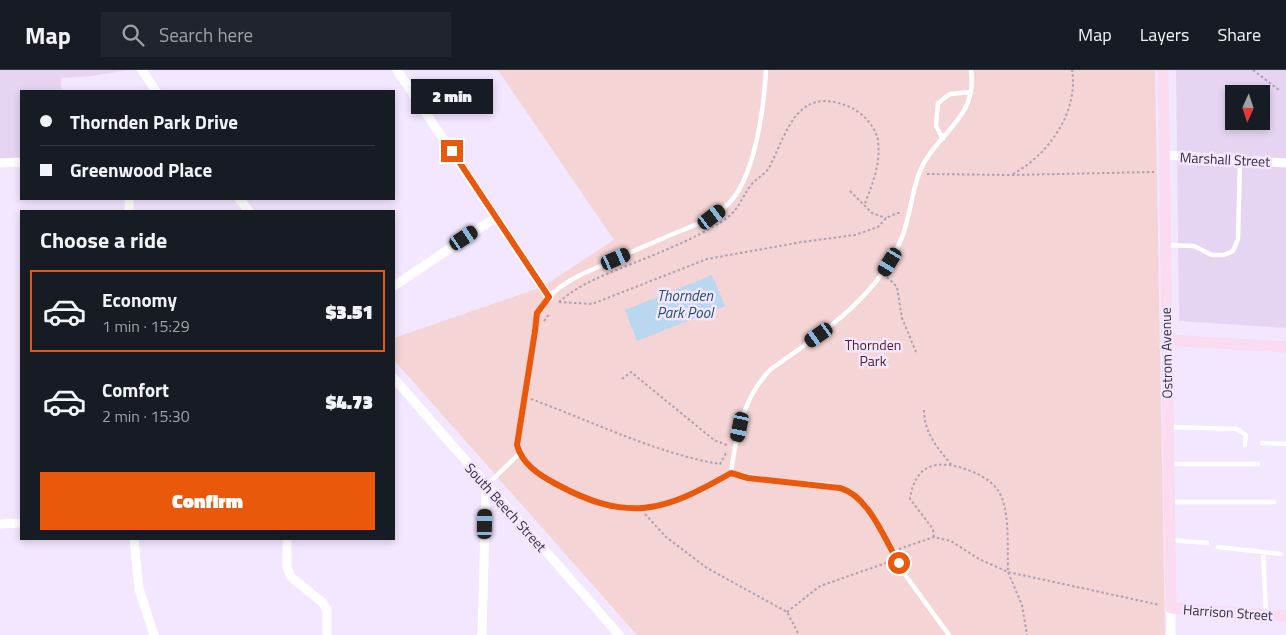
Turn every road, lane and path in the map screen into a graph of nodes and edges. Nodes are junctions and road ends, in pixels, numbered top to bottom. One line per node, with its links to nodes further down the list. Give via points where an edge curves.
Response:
1 (142, 70): 8 (street)
2 (397, 70): 25 (street)
3 (766, 70): 30 (lane, via 754,147 740,189 728,205 703,222 584,273)
4 (971, 70): 10 (lane)
5 (1072, 70): 19 (path, via 1075,84 1062,125 1032,162)
6 (1163, 70): 12 (street, Ostrom Avenue)
7 (1253, 70): 9 (path)
8 (155, 90)
9 (1279, 90)
10 (971, 92): 11 (lane, via 959,119); 11 (lane, via 950,94 938,103 936,126)
11 (943, 138): 18 (lane, via 926,158)
12 (1164, 155): 13 (street, Marshall Street); 27 (street, Ostrom Avenue)
13 (1240, 160): 15 (street, Marshall Street); 27 (lane, via 1238,239 1233,251 1212,255 1194,246)
14 (20, 162): 16 (street)
15 (1286, 162)
16 (0, 163)
17 (1157, 172): 19 (path)
18 (919, 174): 19 (path); 24 (lane)
19 (1010, 175)
20 (850, 191): 22 (path)
21 (240, 200): 23 (street)
22 (864, 206): 26 (path); 26 (path, via 879,158 877,134 855,110 832,100 803,107 781,139 769,169 726,218 703,234 582,284 559,302 592,304 707,259 856,235 878,227)
23 (248, 210)
24 (910, 213): 26 (path, via 897,213); 28 (lane, via 897,251)
25 (495, 218): 29 (street); 30 (street)
26 (886, 218)
27 (1164, 245): 31 (street, Ostrom Avenue)
28 (883, 274): 33 (path, via 897,287 902,318); 46 (lane, via 844,315 762,379 743,412)
29 (395, 285)
30 (549, 297): 42 (lane, via 537,313 517,445)
31 (1166, 340): 32 (street); 38 (street, Ostrom Avenue)
32 (1286, 347)
33 (916, 352)
34 (395, 379): 47 (street, South Beech Street)
35 (622, 379): 36 (path, via 631,372 714,440 729,446 720,464 672,452)
36 (530, 398)
37 (924, 410): 43 (path, via 924,419 934,444)
38 (1167, 426): 41 (lane, via 1237,428 1246,435); 44 (street, Ostrom Avenue)
39 (1262, 443): 40 (lane)
40 (1286, 444)
41 (1245, 445)
42 (519, 454): 47 (lane); 50 (lane, via 542,477 582,498 604,506)
43 (951, 464): 53 (path, via 935,464 920,473 912,485 910,499 933,529); 62 (path, via 980,474 997,490 1006,509)
44 (1168, 464): 45 (lane); 48 (street, Ostrom Avenue)
45 (1258, 464)
46 (731, 473): 50 (lane, via 674,502); 59 (lane, via 850,490 865,504)
47 (486, 486): 69 (street); 70 (street, South Beech Street)
48 (1168, 502): 49 (lane); 56 (street, Ostrom Avenue)
49 (1274, 502)
50 (640, 508): 64 (path, via 666,537 707,568)
51 (0, 524): 52 (street)
52 (20, 524)
53 (934, 538): 59 (path); 62 (path, via 951,541)
54 (134, 540): 67 (street, via 139,589)
55 (287, 540): 68 (street, via 287,567 291,577 322,602 326,610)
56 (1169, 540): 57 (lane); 63 (street, Ostrom Avenue)
57 (1206, 543)
58 (1218, 546): 60 (lane)
59 (891, 551): 64 (path, via 890,562 820,586); 72 (lane)
60 (1263, 552): 61 (lane); 65 (lane)
61 (1280, 554)
62 (1008, 572): 63 (path); 73 (path, via 1022,605)
63 (1171, 608): 65 (street, Harrison Street); 74 (street, Ostrom Avenue)
64 (787, 612): 71 (path)
65 (1266, 614): 66 (street, Harrison Street)
66 (1286, 616)
67 (154, 635)
68 (327, 635)
69 (482, 635)
70 (619, 635)
71 (799, 635)
72 (949, 635)
73 (1027, 635)
74 (1171, 635)

